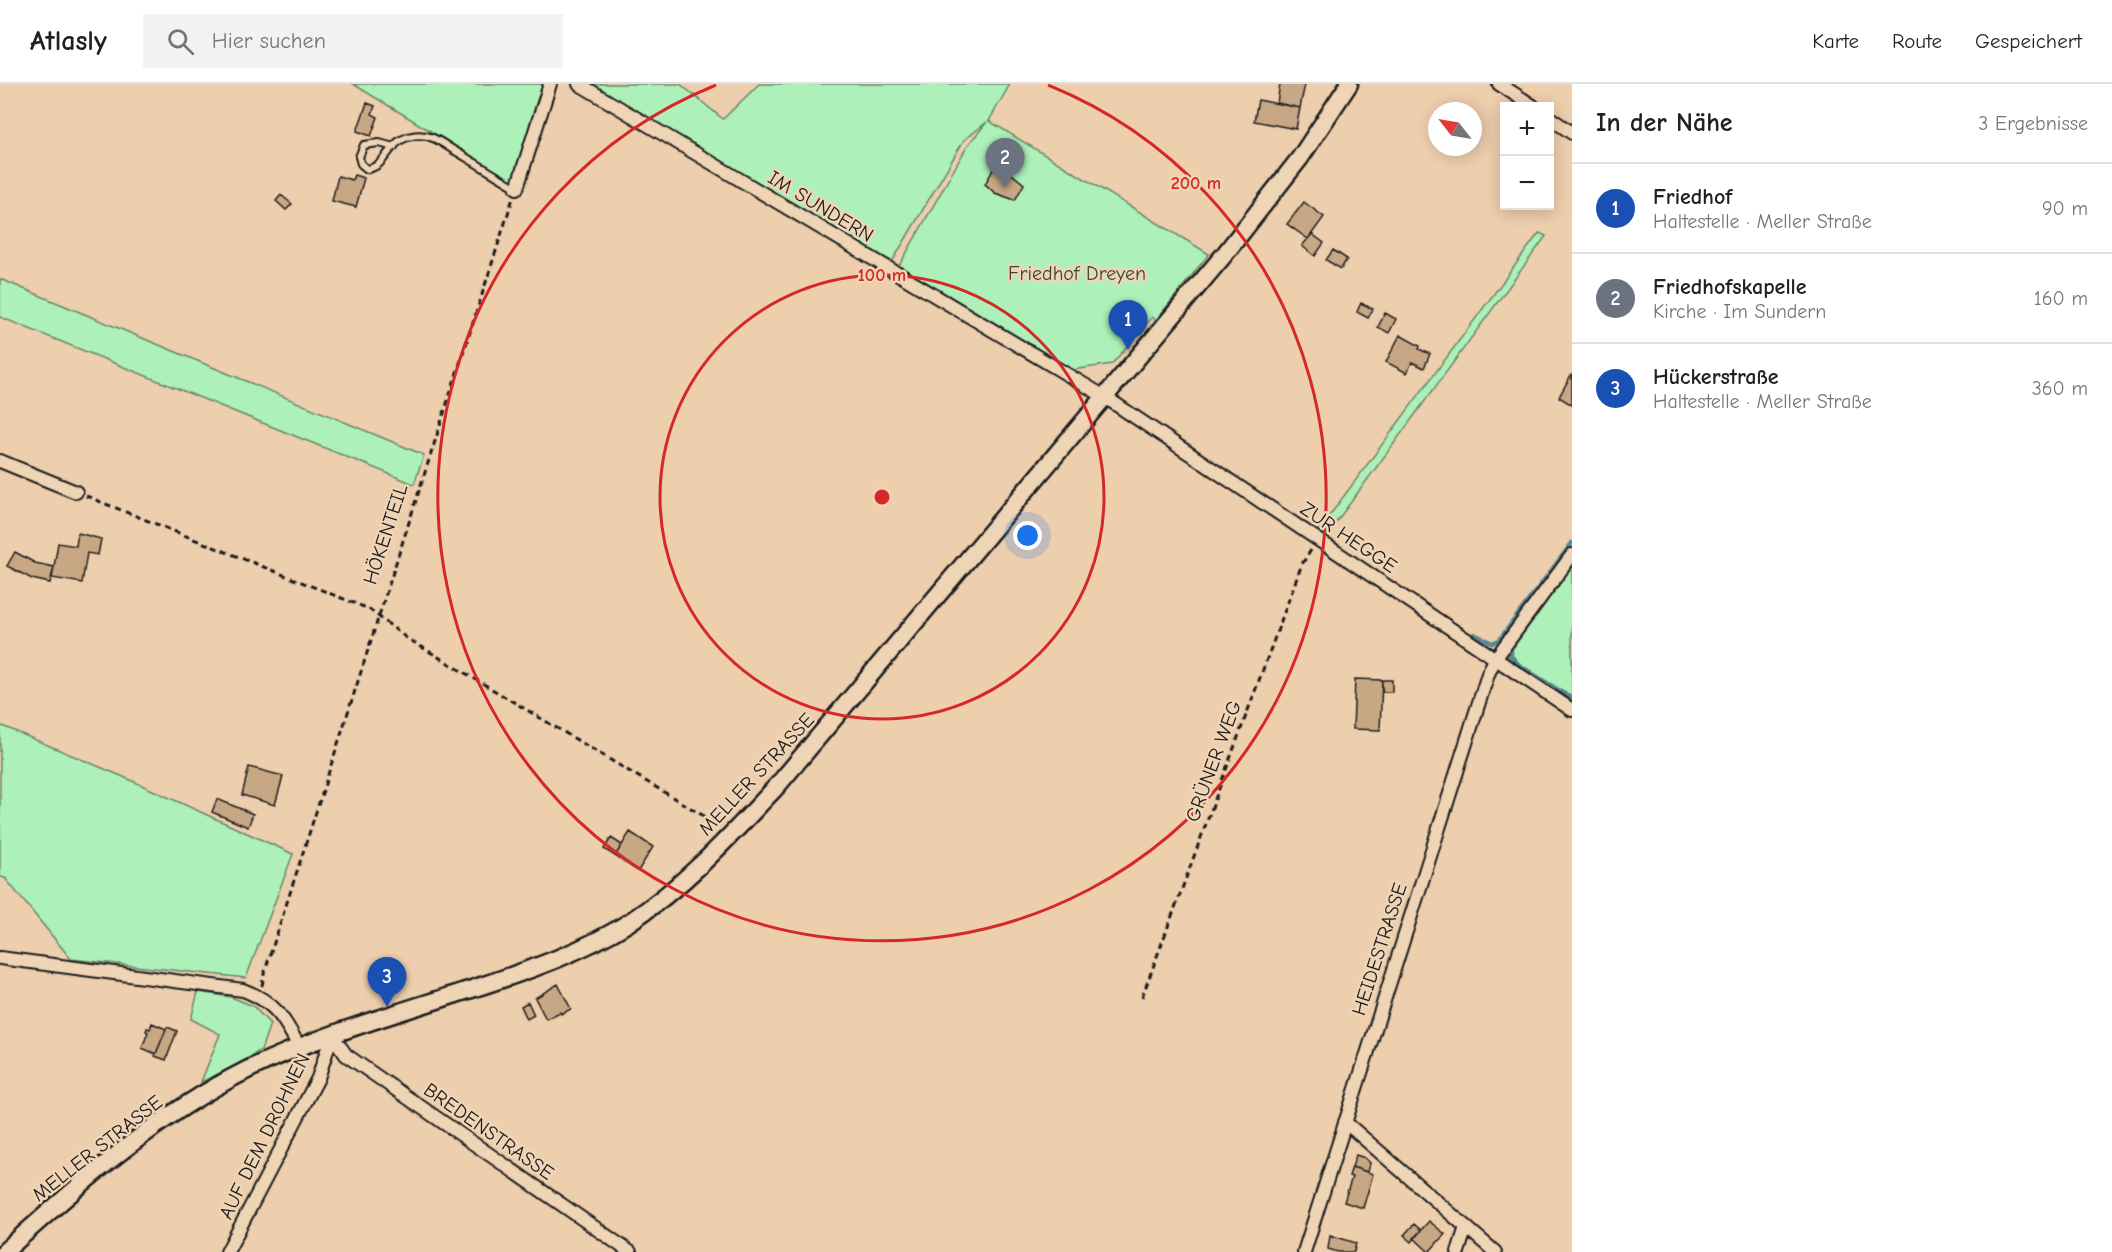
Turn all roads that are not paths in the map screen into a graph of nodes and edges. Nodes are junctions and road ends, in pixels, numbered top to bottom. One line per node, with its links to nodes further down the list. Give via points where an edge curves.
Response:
1 (550, 84): 9 (street)
2 (579, 84): 10 (street, IM SUNDERN)
3 (1349, 84): 10 (main road, MELLER STRASSE, via 1300,158)
4 (1499, 84): 5 (street)
5 (1527, 102)
6 (1554, 121): 7 (street)
7 (1572, 133)
8 (394, 147): 8 (lane, via 372,168 367,169 358,157 364,145); 9 (lane, via 414,135 432,138)
9 (517, 188)
10 (1105, 397): 14 (street, ZUR HEGGE); 17 (main road, MELLER STRASSE, via 821,736 734,833 677,886 627,923 562,957)
11 (0, 461): 12 (street)
12 (76, 492)
13 (1572, 555): 14 (street, HEIDESTRASSE)
14 (1495, 659): 15 (street, ZUR HEGGE); 19 (street, HEIDESTRASSE)
15 (1572, 710)
16 (0, 958): 18 (street, via 243,990 273,1007)
17 (332, 1035): 18 (main road, MELLER STRASSE); 22 (street, AUF DEM DROHNEN, via 318,1078); 23 (street, BREDENSTRASSE, via 346,1056)
18 (299, 1047): 21 (main road, MELLER STRASSE, via 207,1091 134,1140)
19 (1345, 1122): 20 (street); 24 (street, HEIDESTRASSE)
20 (1466, 1227): 25 (street); 26 (street)
21 (4, 1252)
22 (227, 1252)
23 (630, 1252)
24 (1304, 1252)
25 (1458, 1252)
26 (1495, 1252)

